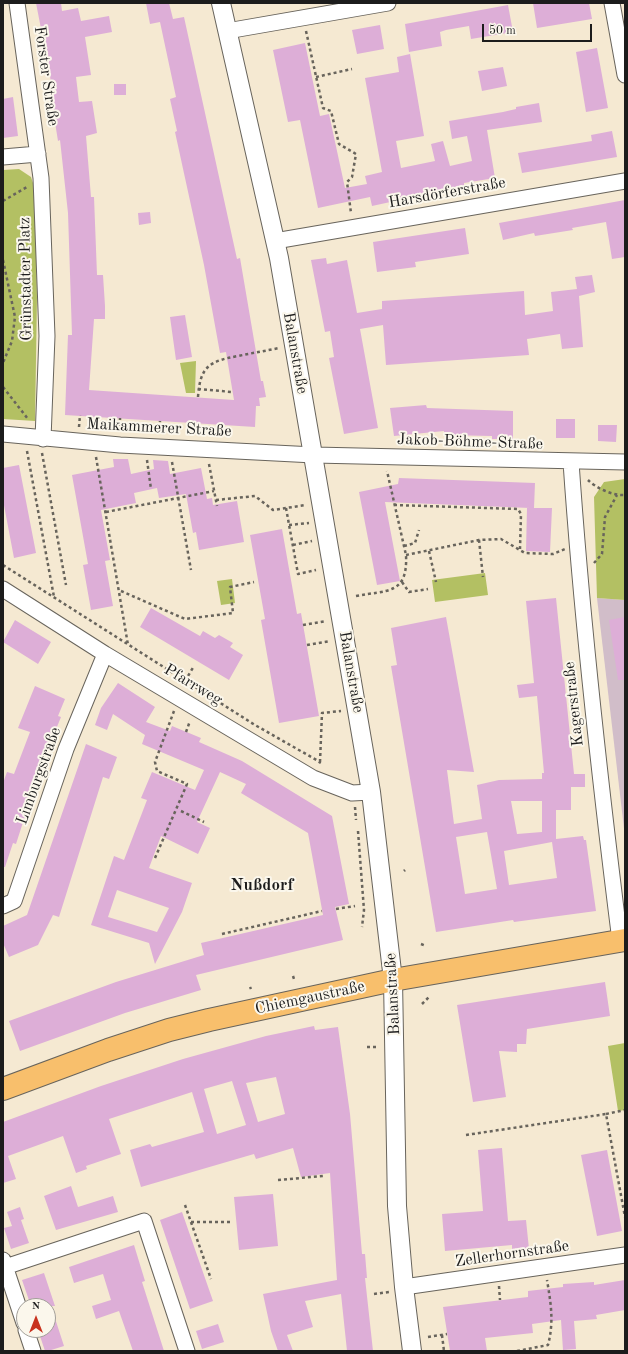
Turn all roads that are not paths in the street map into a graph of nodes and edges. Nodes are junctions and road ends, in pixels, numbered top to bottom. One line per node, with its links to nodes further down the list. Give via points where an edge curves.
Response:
1 (17, 3): 7 (street, Forster Straße)
2 (221, 3): 5 (street, Balanstraße)
3 (388, 3): 5 (street)
4 (612, 3): 6 (street)
5 (227, 31): 10 (street, Balanstraße)
6 (625, 75)
7 (38, 154): 8 (street); 12 (street, Grünstadter Platz, via 47,336)
8 (3, 157)
9 (625, 180): 10 (street, Harsdörferstraße)
10 (275, 241): 13 (street, Balanstraße)
11 (3, 434): 12 (street, Maikammerer Straße)
12 (36, 438): 13 (street, Maikammerer Straße)
13 (314, 455): 14 (street, Jakob-Böhme-Straße); 18 (street, Balanstraße)
14 (571, 462): 15 (street, Jakob-Böhme-Straße); 20 (street, Kagerstraße, via 578,568 592,706)
15 (625, 462)
16 (3, 589): 17 (street, Pfarrweg)
17 (105, 654): 18 (street, Pfarrweg, via 313,778 352,793); 19 (street, Limburgstraße, via 66,749 14,901)
18 (371, 792): 21 (street, Balanstraße)
19 (3, 906)
20 (622, 940): 21 (main road, Chiemgaustraße)
21 (393, 980): 22 (main road, Chiemgaustraße, via 169,1030); 25 (street, Balanstraße, via 398,1206)
22 (3, 1089)
23 (625, 1256): 25 (street, Zellerhornstraße)
24 (4, 1263): 26 (street); 29 (street, via 144,1221)
25 (397, 1290): 30 (street, Balanstraße)
26 (16, 1299)
27 (29, 1338): 28 (street)
28 (33, 1351)
29 (187, 1351)
30 (412, 1351)

